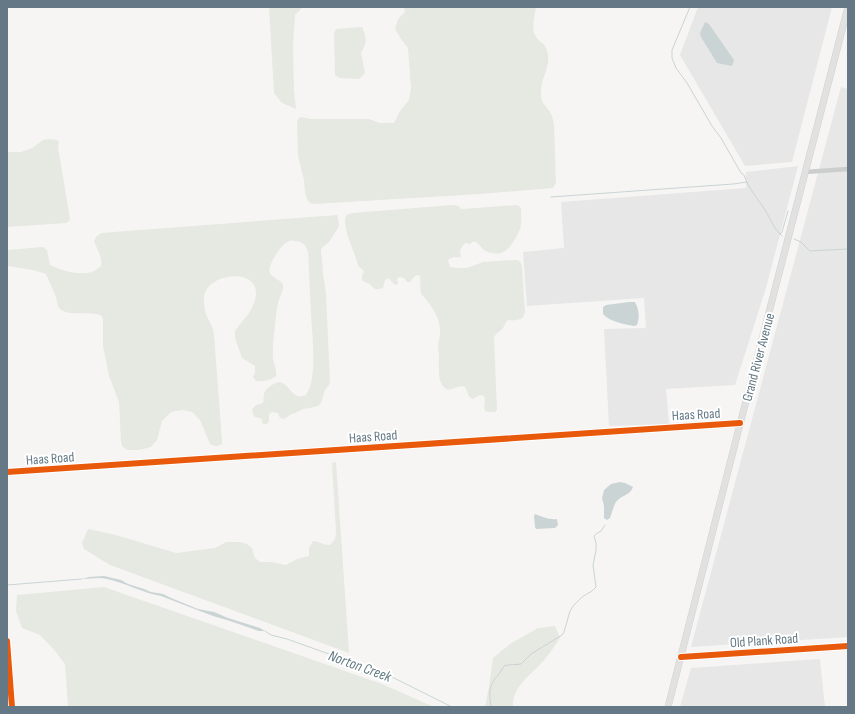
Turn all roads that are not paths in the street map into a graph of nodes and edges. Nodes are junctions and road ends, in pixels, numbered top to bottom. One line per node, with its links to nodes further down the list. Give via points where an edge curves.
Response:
1 (848, 7): 3 (main road, Grand River Avenue)
2 (848, 169): 3 (street)
3 (805, 172): 4 (main road, Grand River Avenue)
4 (740, 423): 5 (street, Haas Road); 8 (main road, Grand River Avenue)
5 (7, 472)
6 (7, 641): 9 (street)
7 (848, 646): 8 (street, Old Plank Road)
8 (681, 657): 10 (main road, Grand River Avenue)
9 (12, 707)
10 (668, 707)

